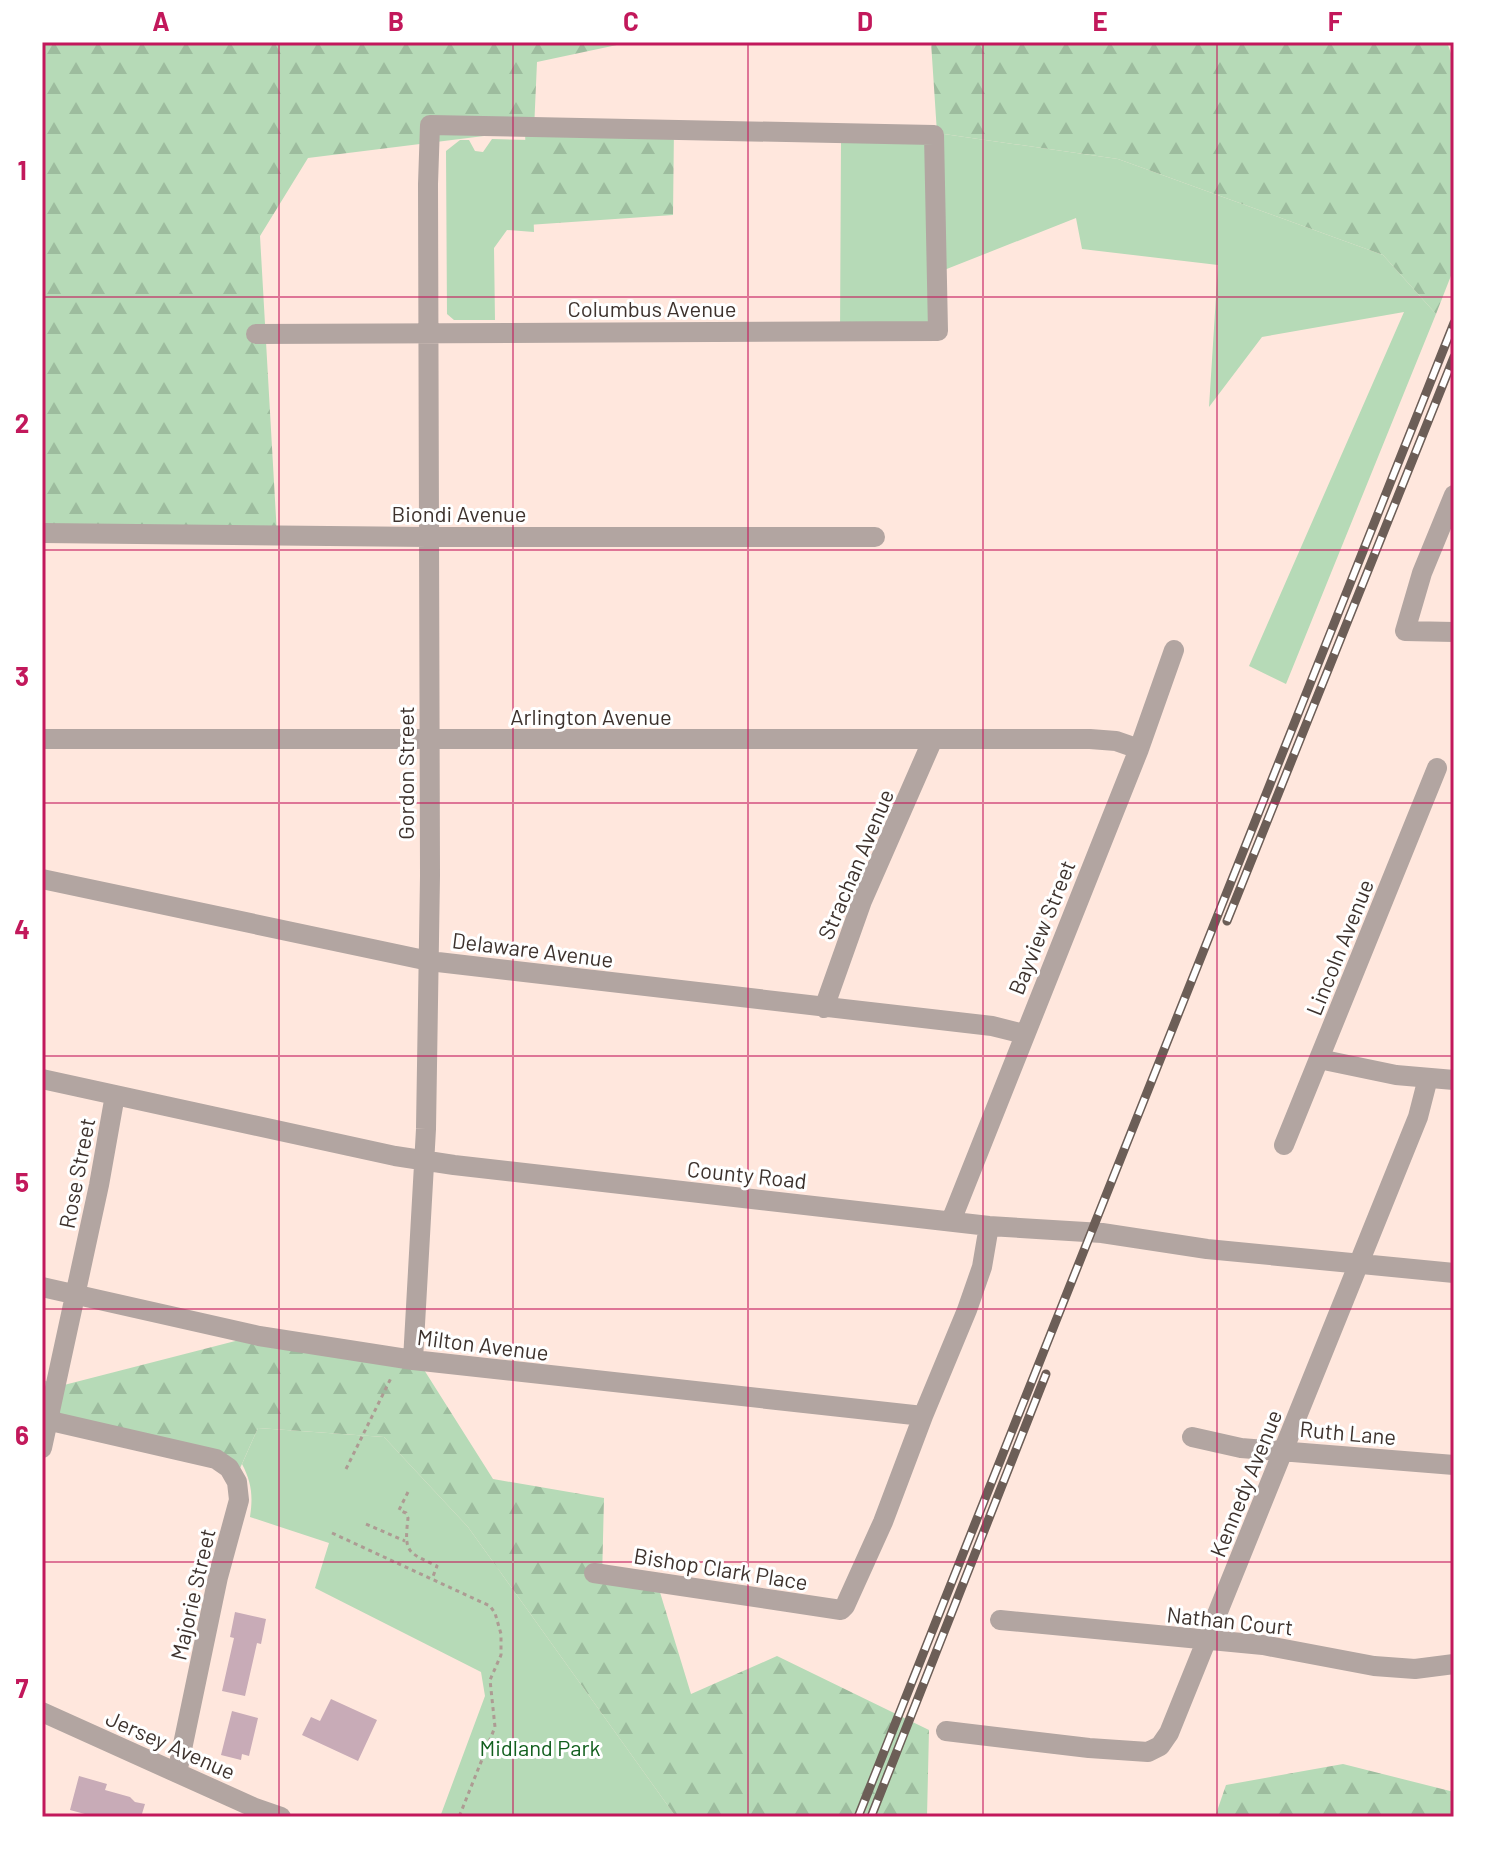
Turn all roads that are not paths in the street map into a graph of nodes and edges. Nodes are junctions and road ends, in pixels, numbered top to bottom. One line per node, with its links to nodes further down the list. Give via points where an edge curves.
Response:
1 (936, 221): 2 (street, Columbus Avenue, via 938,331); 2 (street, Gordon Street, via 934,135 430,125)
2 (430, 333): 3 (street, Columbus Avenue); 6 (street, Gordon Street)
3 (256, 334)
4 (1454, 495): 8 (street, via 1405,631)
5 (42, 533): 6 (street, Biondi Avenue)
6 (428, 537): 7 (street, Biondi Avenue); 12 (street, Gordon Street)
7 (875, 537)
8 (1454, 632)
9 (1174, 650): 13 (street, Bayview Street)
10 (42, 739): 12 (street, Arlington Avenue)
11 (933, 739): 12 (street, Arlington Avenue); 13 (street, Arlington Avenue, via 1090,739); 17 (street, Strachan Avenue, via 862,901)
12 (429, 740): 16 (street, Gordon Street)
13 (1139, 749): 18 (street, Bayview Street)
14 (1437, 768): 19 (street, Lincoln Avenue)
15 (42, 879): 16 (street, Delaware Avenue)
16 (429, 961): 17 (street, Delaware Avenue); 25 (street, Gordon Street)
17 (824, 1008): 18 (street, Delaware Avenue)
18 (1024, 1034): 26 (street, Bayview Street)
19 (1319, 1059): 20 (street); 24 (street, Lincoln Avenue)
20 (1428, 1078): 22 (street); 28 (street, Kennedy Avenue, via 1418,1117)
21 (42, 1079): 23 (street, County Road)
22 (1454, 1080)
23 (115, 1095): 25 (street, County Road); 31 (street, Rose Street)
24 (1284, 1145)
25 (424, 1160): 26 (street, County Road); 32 (street, Gordon Street)
26 (951, 1221): 27 (street, County Road)
27 (989, 1226): 28 (street, County Road, via 1102,1233); 33 (street, via 982,1267)
28 (1359, 1264): 29 (street, County Road); 37 (street, Kennedy Avenue)
29 (1454, 1273)
30 (42, 1287): 31 (street, Milton Avenue)
31 (76, 1295): 32 (street, Milton Avenue, via 259,1336); 34 (street, Rose Street)
32 (413, 1360): 33 (street, Milton Avenue)
33 (923, 1416): 39 (street, Bishop Clark Place, via 883,1522 841,1610)
34 (45, 1419): 36 (street, Rose Street); 45 (street, Majorie Street, via 216,1459 237,1482 239,1500)
35 (1192, 1437): 37 (street, Ruth Lane)
36 (42, 1448)
37 (1283, 1451): 38 (street, Ruth Lane); 41 (street, Kennedy Avenue)
38 (1454, 1465)
39 (594, 1573)
40 (1000, 1620): 41 (street, Nathan Court)
41 (1207, 1641): 42 (street, Nathan Court, via 1263,1645 1374,1666 1415,1669); 44 (street, Kennedy Avenue, via 1169,1733 1155,1751)
42 (1454, 1664)
43 (42, 1712): 45 (street, Jersey Avenue)
44 (946, 1731)
45 (177, 1773): 46 (street, Jersey Avenue)
46 (281, 1817)

